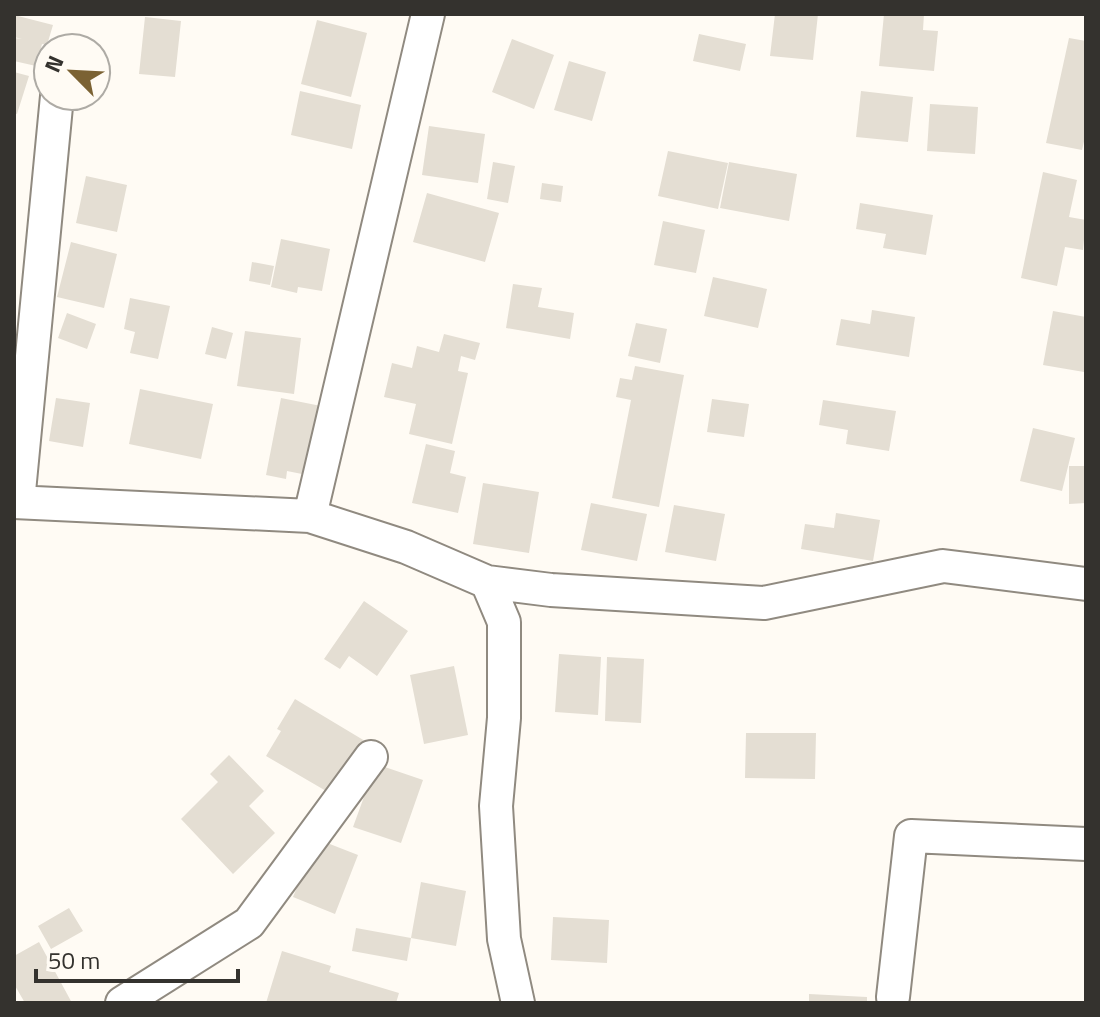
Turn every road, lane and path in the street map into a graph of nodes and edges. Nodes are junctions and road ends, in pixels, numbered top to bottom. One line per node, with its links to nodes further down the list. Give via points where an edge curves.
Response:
1 (428, 14): 4 (street)
2 (55, 112): 3 (street)
3 (16, 502): 4 (street)
4 (310, 516): 5 (street, via 406,547)
5 (487, 582): 6 (street, via 764,603 943,566); 11 (street, via 504,622 504,718 496,806 504,939)
6 (1086, 584)
7 (371, 757): 10 (street, via 249,923)
8 (1086, 844): 9 (street, via 911,836)
9 (893, 997)
10 (122, 1003)
11 (518, 1003)

